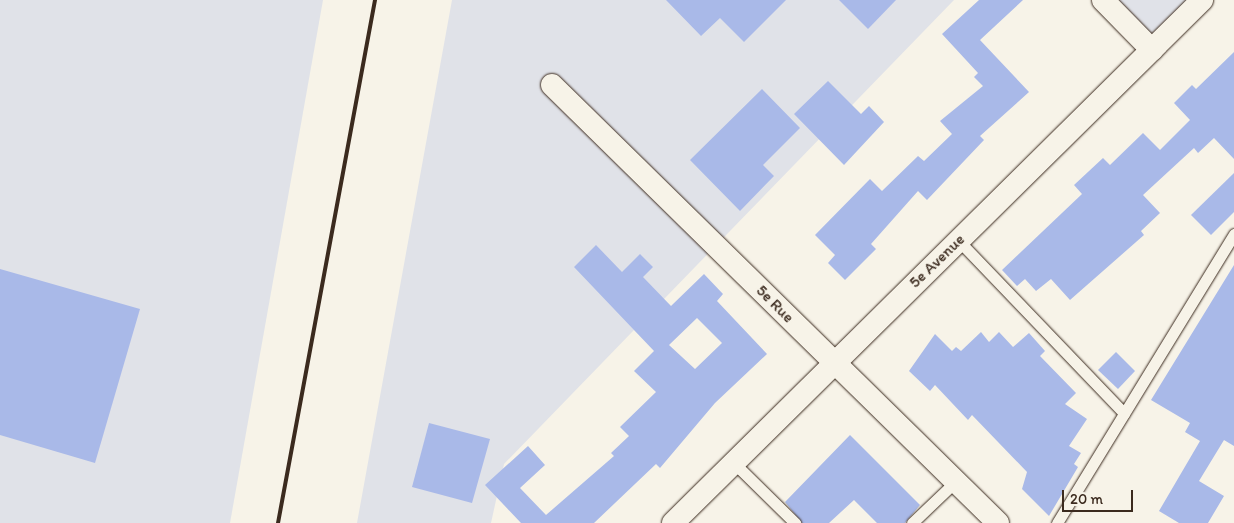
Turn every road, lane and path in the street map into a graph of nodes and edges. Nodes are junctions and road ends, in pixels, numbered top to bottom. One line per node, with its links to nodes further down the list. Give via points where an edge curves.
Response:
1 (1103, 0): 3 (street)
2 (1202, 0): 3 (street, 5e Avenue)
3 (1152, 50): 6 (street, 5e Avenue)
4 (552, 85): 7 (street, 5e Rue)
5 (1234, 234): 8 (lane)
6 (958, 240): 7 (street, 5e Avenue); 8 (lane)
7 (832, 361): 9 (street, 5e Avenue); 10 (street, 5e Rue)
8 (1124, 413): 15 (lane)
9 (734, 463): 11 (street, 5e Avenue); 12 (lane)
10 (956, 481): 13 (lane); 14 (street, 5e Rue)
11 (673, 523)
12 (795, 523)
13 (912, 523)
14 (998, 523)
15 (1057, 523)

